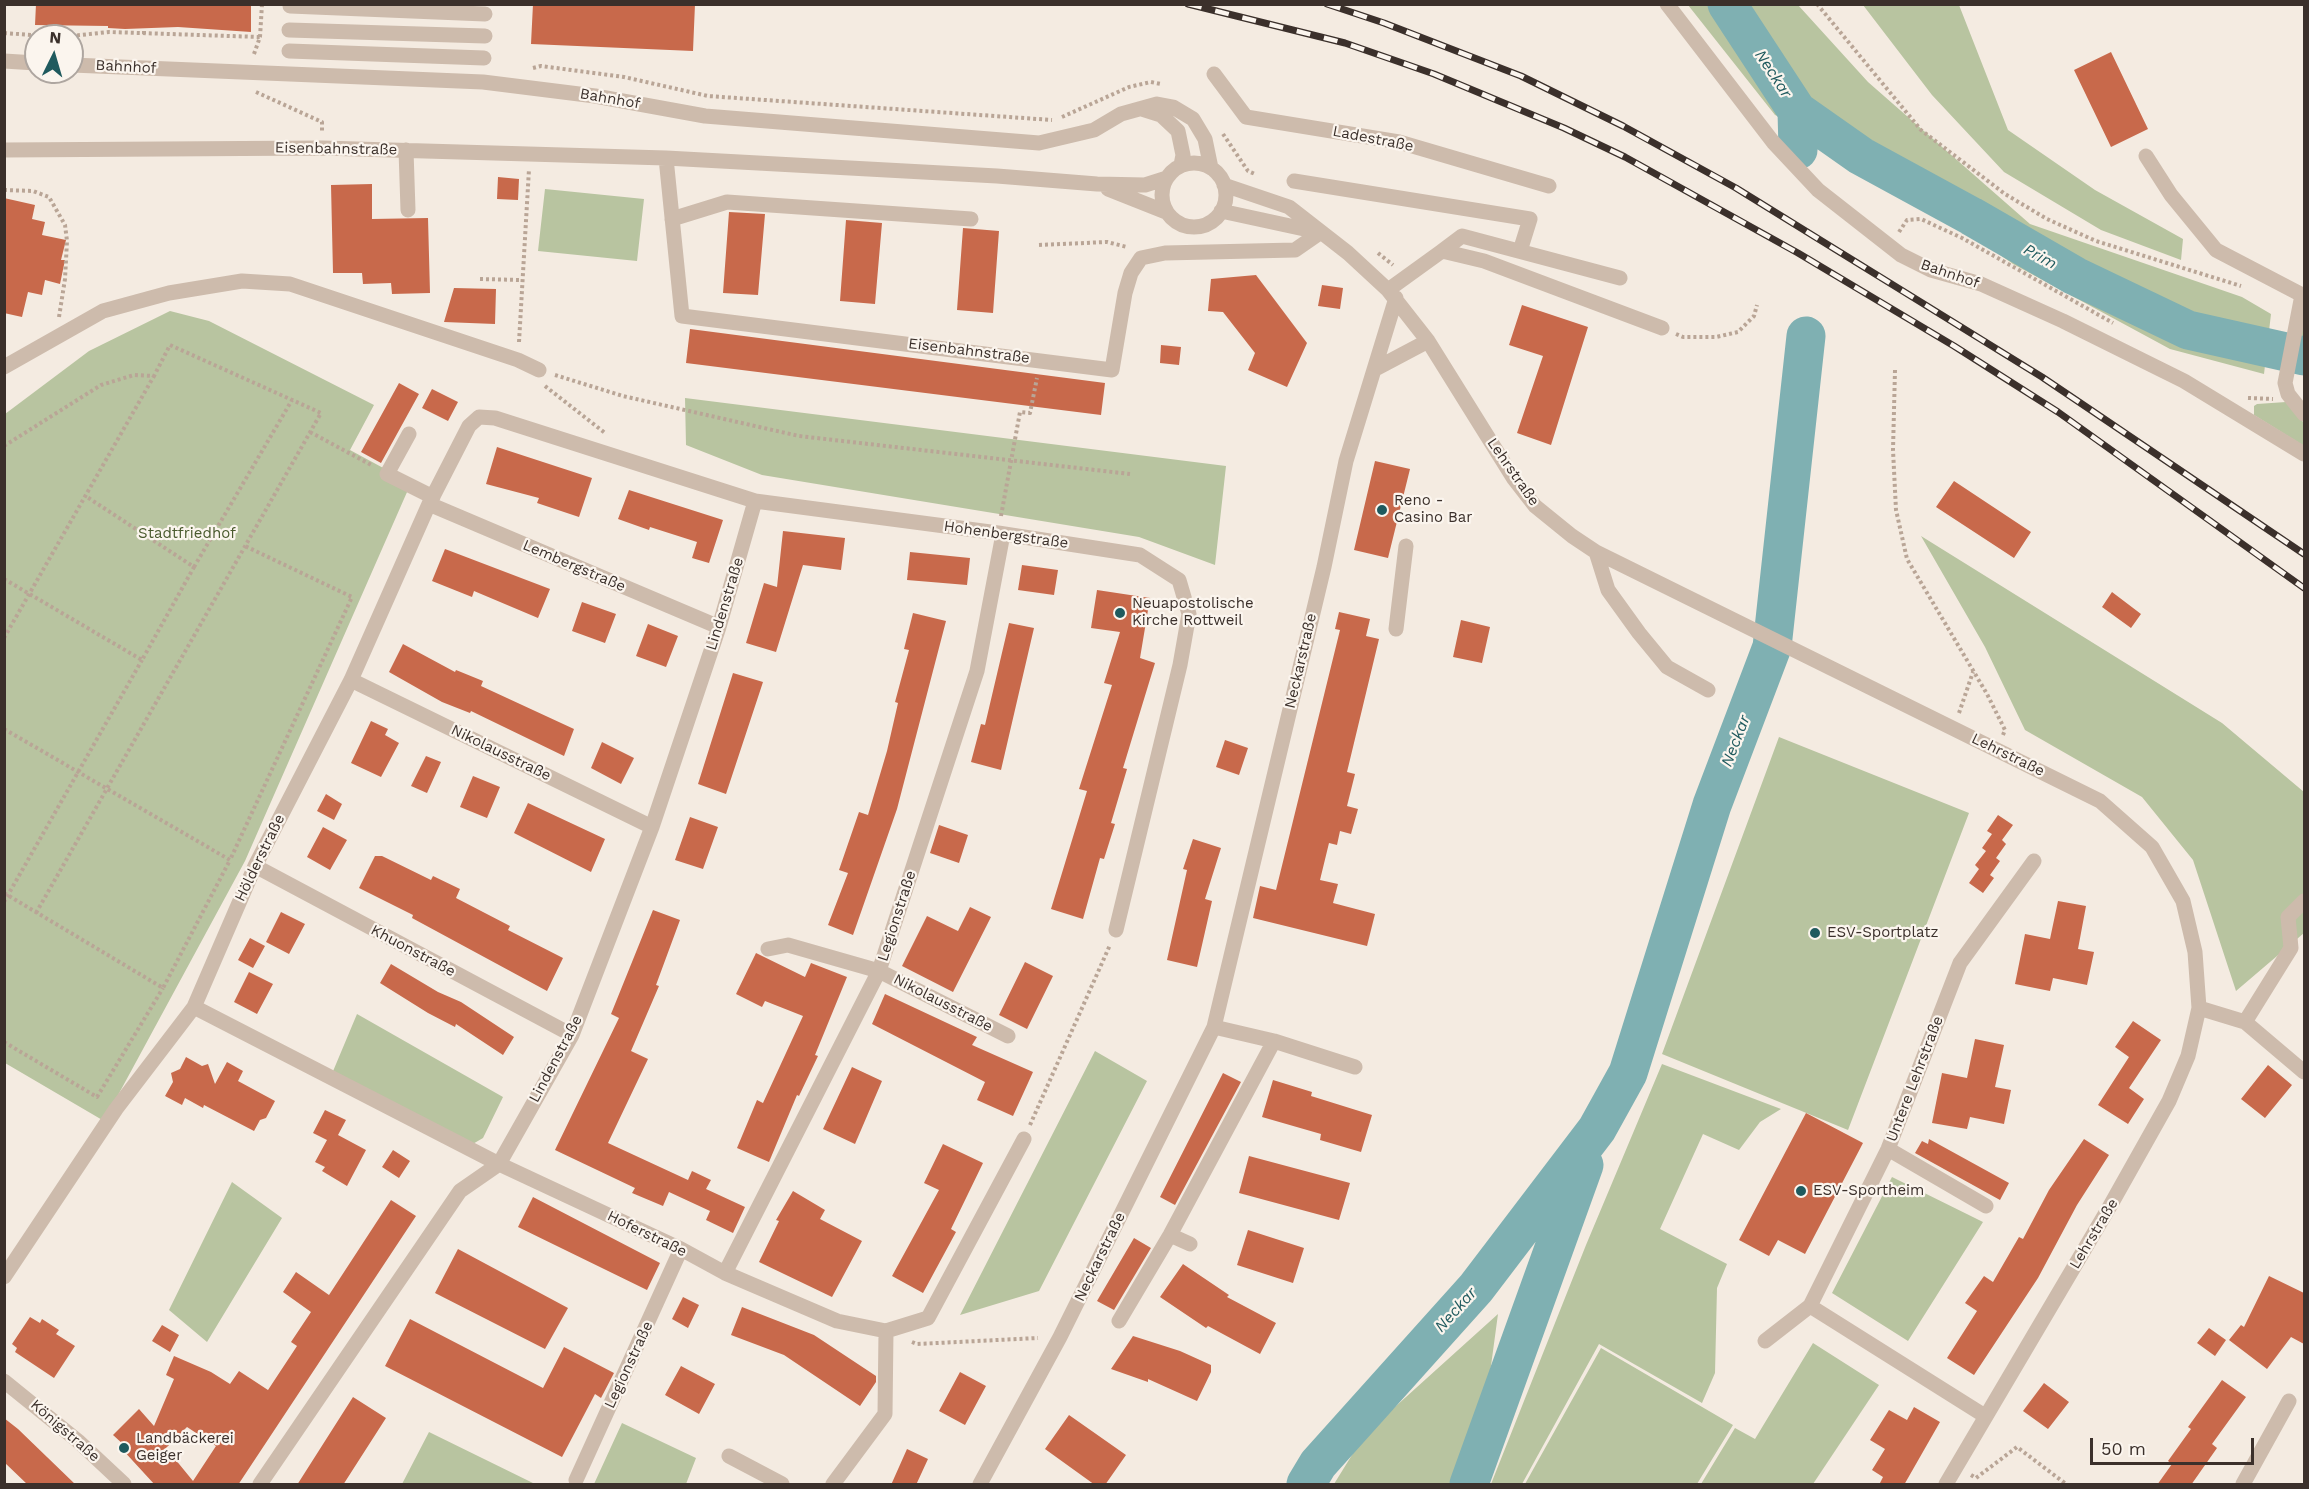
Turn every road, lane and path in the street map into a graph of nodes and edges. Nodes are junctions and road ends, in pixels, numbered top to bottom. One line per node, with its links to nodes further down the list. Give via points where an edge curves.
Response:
1 (262, 4): 10 (path, via 261,37)
2 (1667, 4): 74 (street, Bahnhof, via 1767,136 1818,190 1901,255 1931,270 1981,284 2063,321 2184,381)
3 (1817, 4): 51 (path, via 1921,130 2005,194 2096,242)
4 (290, 5): 5 (street); 7 (street)
5 (481, 9): 12 (street)
6 (144, 28): 10 (path)
7 (289, 30): 12 (street); 13 (street)
8 (4, 33): 9 (path)
9 (24, 34)
10 (144, 34): 11 (path)
11 (84, 35)
12 (485, 36): 14 (street)
13 (288, 51): 14 (street); 19 (street)
14 (484, 58): 20 (street)
15 (4, 61): 16 (street)
16 (24, 62)
17 (84, 66): 19 (street, Bahnhof)
18 (1214, 74): 35 (street, Ladestraße, via 1246,117 1399,142)
19 (288, 75): 20 (street, Bahnhof)
20 (483, 82): 22 (street, Bahnhof, via 595,96 705,116 1039,143 1094,130 1121,114)
21 (247, 87): 23 (path, via 322,122)
22 (1142, 109): 29 (street, via 1161,116 1178,131); 30 (street, Bahnhof, via 1158,104 1193,118 1205,139)
23 (322, 132)
24 (4, 150): 25 (street, Eisenbahnstraße)
25 (406, 150): 26 (street, Eisenbahnstraße); 37 (street)
26 (530, 154): 28 (street, Eisenbahnstraße); 50 (path)
27 (2146, 156): 53 (street, via 2171,195 2216,250)
28 (666, 158): 33 (street, Eisenbahnstraße); 40 (street, Eisenbahnstraße)
29 (1181, 165): 30 (street, via 1197,163); 31 (street)
30 (1211, 168): 34 (street)
31 (1167, 178): 33 (street, Eisenbahnstraße, via 1145,184); 39 (street, via 1162,196)
32 (1294, 181): 46 (street, via 1530,219)
33 (1097, 184): 39 (street, Eisenbahnstraße)
34 (1224, 185): 38 (street); 43 (street, Lehrstraße, via 1288,207)
35 (1549, 186)
36 (4, 190): 57 (path, via 33,191 49,197 65,225 65,279)
37 (408, 210)
38 (1221, 211): 39 (street, via 1209,222 1194,226 1176,221); 43 (street, Lehrstraße)
39 (1166, 212)
40 (672, 219): 41 (street, via 727,202); 60 (street, Eisenbahnstraße, via 682,316)
41 (971, 219)
42 (1900, 227): 55 (path, via 1907,220 1921,219)
43 (1322, 232): 47 (street, via 1295,250 1165,253); 52 (street, Lehrstraße)
44 (1039, 245): 47 (path, via 1107,242 1125,245)
45 (1442, 251): 46 (street, via 1462,236); 52 (street); 56 (street, via 1484,261)
46 (1520, 251): 48 (street)
47 (1141, 258): 60 (street, Eisenbahnstraße, via 1125,293 1112,370)
48 (1620, 278)
49 (480, 279): 50 (path)
50 (522, 280): 59 (path)
51 (2243, 286)
52 (1392, 294): 58 (street, Lehrstraße); 62 (street, Neckarstraße)
53 (2303, 295): 66 (street, via 2286,370)
54 (1757, 305): 56 (path, via 1754,316 1738,332 1683,337)
55 (2114, 324)
56 (1662, 328)
57 (56, 338): 59 (street, via 103,311 169,293 242,281 290,284); 61 (street)
58 (1428, 341): 62 (street); 85 (street, Lehrstraße, via 1535,506)
59 (518, 360): 63 (street); 75 (path, via 537,380 613,439)
60 (1041, 360): 76 (path, via 1030,413 1020,412)
61 (4, 367)
62 (1377, 368): 116 (street, Neckarstraße, via 1346,461)
63 (539, 370): 76 (path, via 623,396 799,435)
64 (1895, 370): 93 (path, via 1896,510 1907,559)
65 (154, 376): 68 (path, via 170,345); 73 (path, via 134,375 101,385); 79 (path)
66 (2288, 394): 67 (path, via 2270,400); 69 (street)
67 (2246, 398)
68 (292, 400): 71 (path, via 321,413); 86 (path)
69 (2304, 414)
70 (479, 417): 75 (street, Hohenbergstraße, via 495,418); 80 (street, Hölderstraße, via 469,426)
71 (310, 432): 77 (path); 83 (path)
72 (409, 434): 77 (street)
73 (4, 446)
74 (2304, 454)
75 (607, 456): 81 (street, Hohenbergstraße)
76 (1010, 459): 78 (path); 82 (path)
77 (387, 474): 80 (street, Lembergstraße)
78 (1130, 474)
79 (87, 497): 86 (path); 88 (path)
80 (431, 500): 89 (street, Lembergstraße); 94 (street, Hölderstraße)
81 (755, 501): 82 (street, Hohenbergstraße); 89 (street, Lindenstraße)
82 (1001, 528): 109 (street, Hohenbergstraße, via 1140,555 1179,580 1189,614); 111 (street, Legionstraße, via 977,670)
83 (245, 546): 100 (path); 102 (path, via 352,597)
84 (1406, 546): 90 (street)
85 (1596, 552): 95 (street, via 1608,590 1639,633 1667,667); 98 (street, Lehrstraße)
86 (194, 567): 92 (path)
87 (4, 579): 88 (path)
88 (31, 596): 91 (path); 92 (path)
89 (718, 627): 101 (street, Lindenstraße)
90 (1395, 629)
91 (4, 638)
92 (142, 660): 99 (path)
93 (1973, 671): 96 (path); 98 (path, via 2005,730)
94 (351, 680): 101 (street, Nikolausstraße); 104 (street, Hölderstraße)
95 (1708, 690)
96 (1960, 710)
97 (4, 729): 99 (path)
98 (1998, 750): 114 (street, Lehrstraße, via 2100,801 2152,847 2183,901 2195,952)
99 (78, 774): 100 (path); 105 (path)
100 (107, 789): 102 (path); 108 (path)
101 (652, 827): 117 (street, Lindenstraße)
102 (230, 860): 112 (path)
103 (2034, 861): 124 (street, Untere Lehrstraße, via 1960,963)
104 (255, 866): 113 (street, Hölderstraße); 117 (street, Khuonstraße)
105 (6, 895): 107 (path); 108 (path)
106 (2304, 901): 115 (street, via 2288,917 2291,948)
107 (4, 902)
108 (36, 913): 112 (path)
109 (1116, 930): 123 (path)
110 (768, 949): 111 (street, Nikolausstraße, via 788,945)
111 (879, 971): 118 (street, Nikolausstraße); 130 (street, Legionstraße)
112 (163, 988): 120 (path, via 97,1097)
113 (194, 1007): 125 (street, Hoferstraße); 131 (street, Hölderstraße, via 116,1109)
114 (2199, 1008): 115 (street); 139 (street, Lehrstraße, via 2188,1056 2169,1101)
115 (2244, 1022): 122 (street)
116 (1214, 1027): 119 (street); 135 (street, Neckarstraße)
117 (572, 1035): 125 (street, Lindenstraße)
118 (1008, 1036)
119 (1274, 1041): 121 (street); 127 (street)
120 (4, 1042)
121 (1355, 1067)
122 (2304, 1072)
123 (1024, 1138): 134 (street, Hoferstraße, via 928,1318)
124 (1888, 1149): 126 (street); 132 (street, Untere Lehrstraße)
125 (499, 1164): 129 (street, Hoferstraße); 144 (street, Lindenstraße, via 460,1191)
126 (1986, 1206)
127 (1170, 1235): 128 (street); 133 (street)
128 (1190, 1244)
129 (681, 1249): 130 (street, Hoferstraße); 142 (street, Legionstraße)
130 (725, 1273): 134 (street, Hoferstraße, via 837,1321)
131 (4, 1277)
132 (1810, 1306): 136 (street, Untere Lehrstraße); 139 (street)
133 (1119, 1321)
134 (886, 1331): 135 (path, via 917,1344); 146 (street, via 885,1414)
135 (1060, 1337): 147 (street, Neckarstraße)
136 (1764, 1341)
137 (4, 1381): 143 (street, Königstraße, via 78,1441)
138 (2289, 1401): 150 (street)
139 (1985, 1416): 141 (street, Lehrstraße)
140 (729, 1456): 145 (street)
141 (1957, 1467): 148 (street, Lehrstraße); 149 (path, via 1976,1478 2017,1447)
142 (576, 1480)
143 (124, 1485)
144 (260, 1485)
145 (782, 1485)
146 (833, 1485)
147 (980, 1485)
148 (1946, 1485)
149 (2066, 1485)
150 (2243, 1485)

